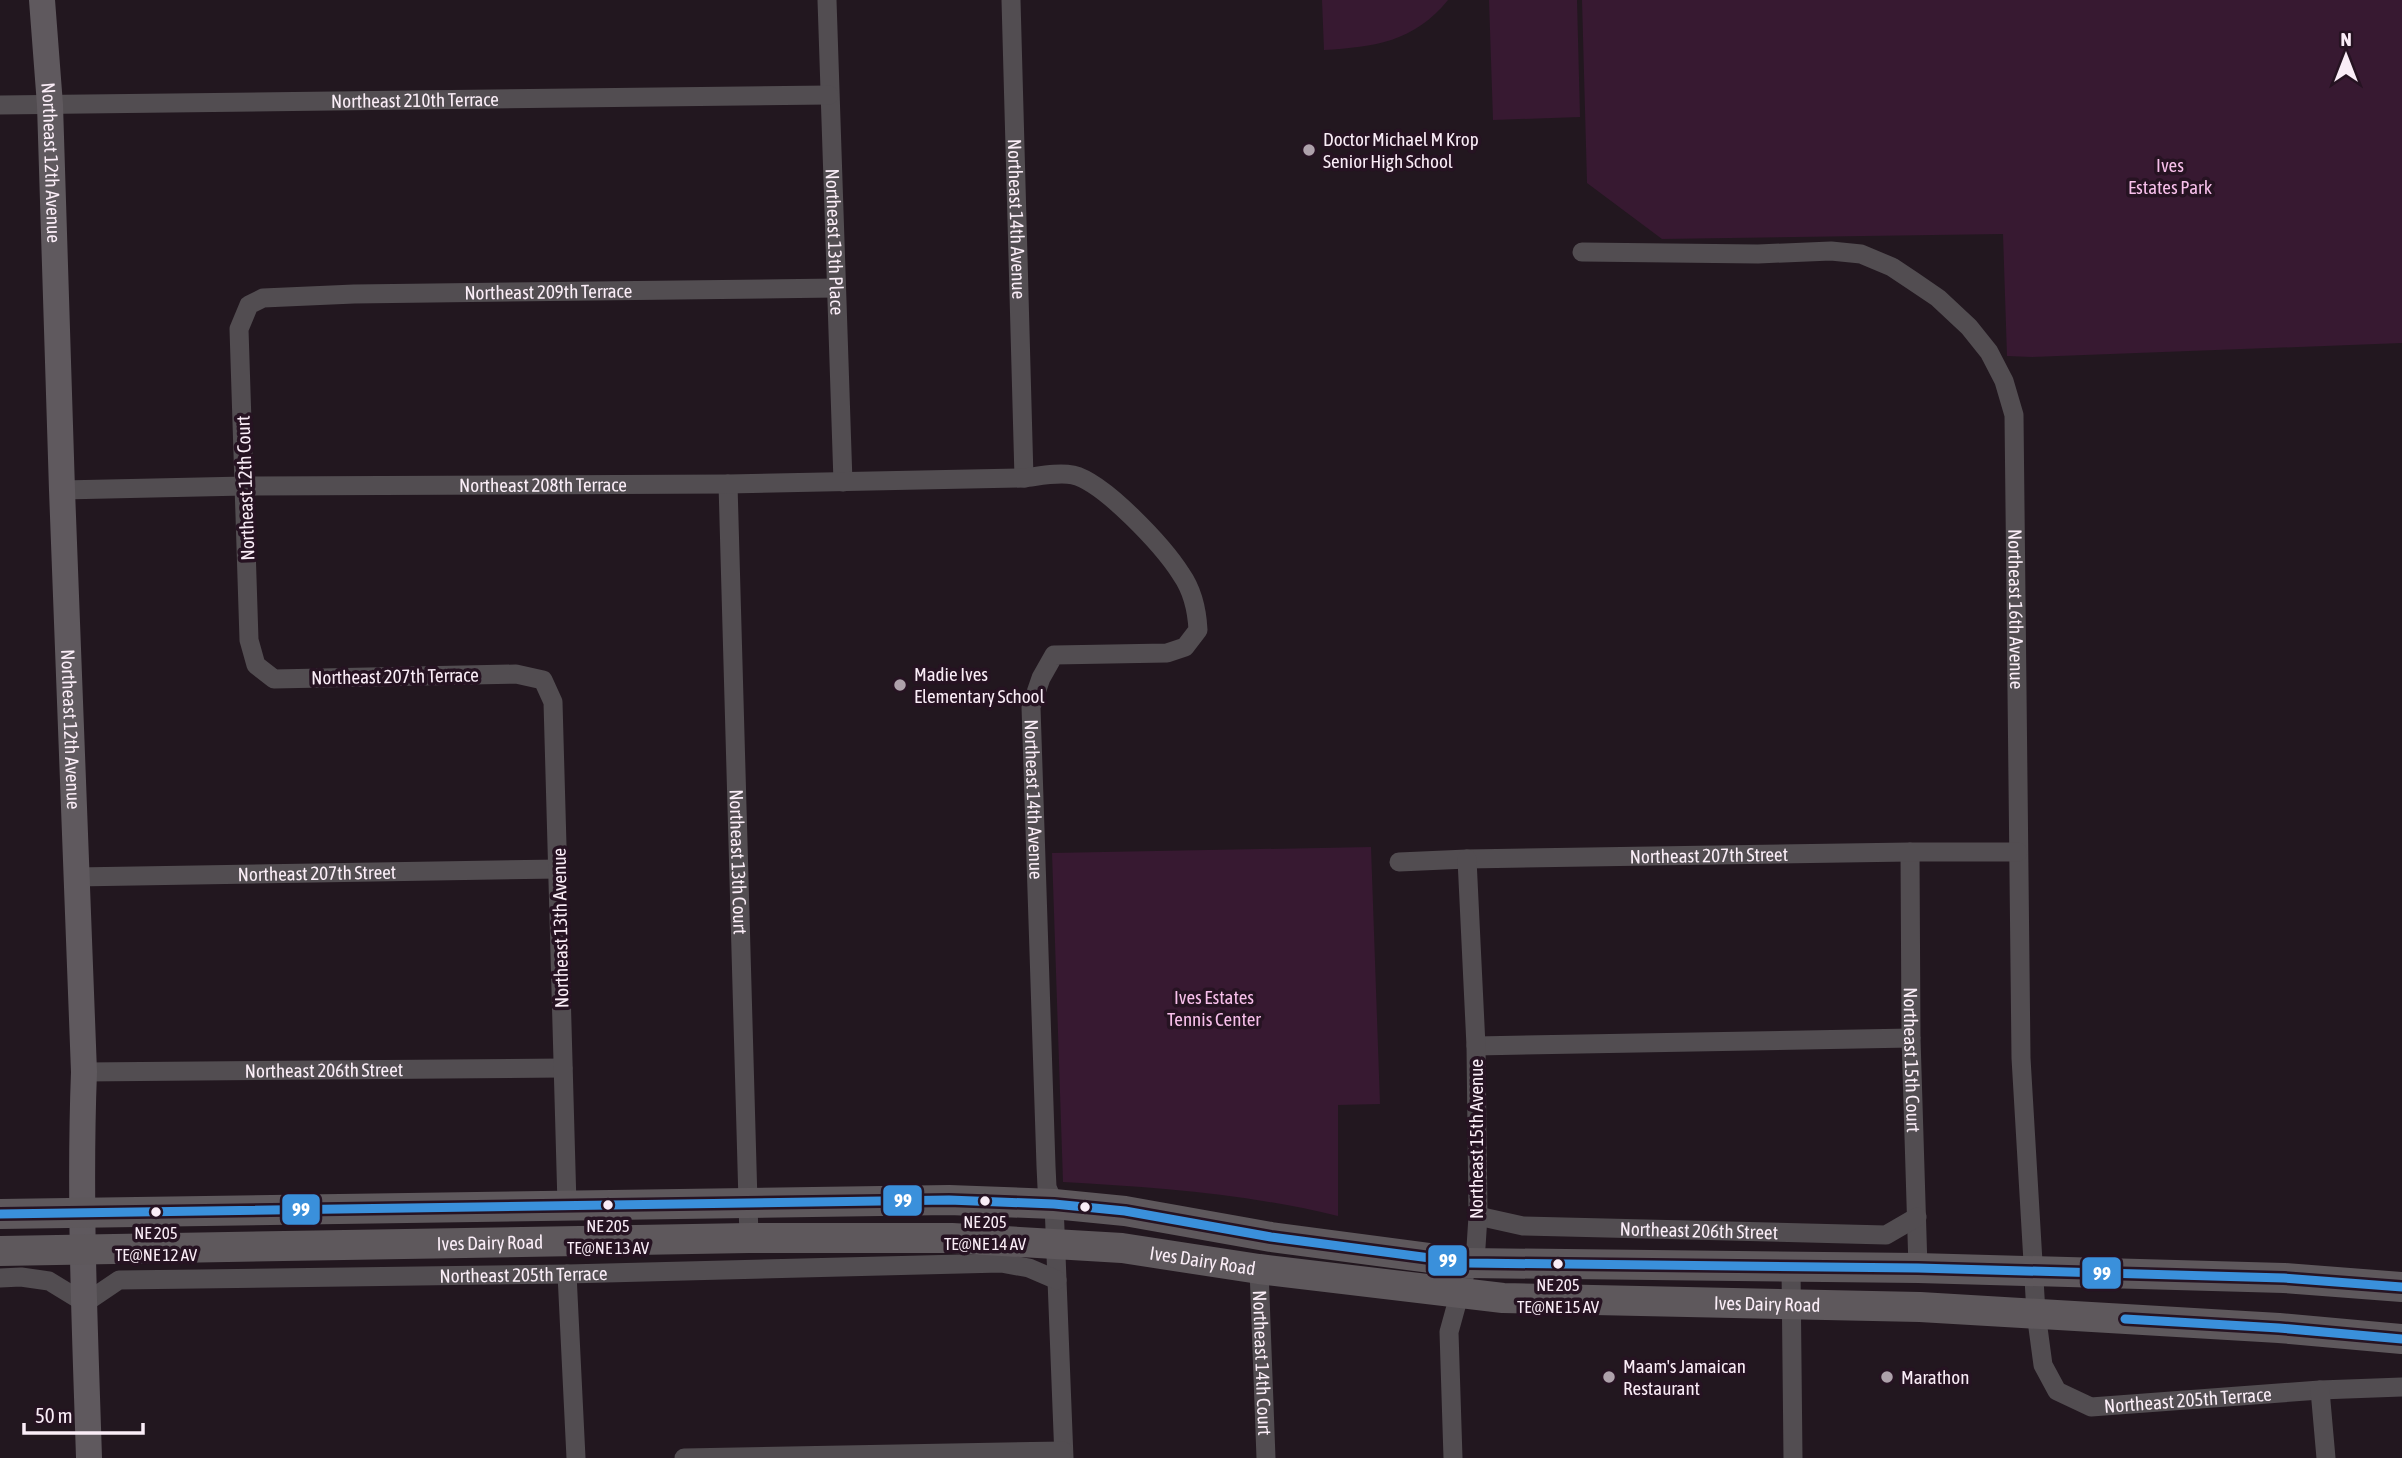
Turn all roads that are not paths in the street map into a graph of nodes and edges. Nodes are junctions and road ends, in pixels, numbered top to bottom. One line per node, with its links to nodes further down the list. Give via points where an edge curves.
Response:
1 (42, 0): 6 (street, Northeast 12th Avenue)
2 (827, 0): 4 (street, Northeast 13th Place)
3 (1011, 0): 10 (street, Northeast 14th Avenue)
4 (829, 95): 6 (street, Northeast 210th Terrace); 8 (street, Northeast 13th Place)
5 (0, 105): 6 (street, Northeast 210th Terrace)
6 (50, 105): 14 (street, Northeast 12th Avenue)
7 (1582, 252): 18 (street, Northeast 16th Avenue, via 1861,254 1892,267 1938,298 1989,352 2014,415)
8 (836, 288): 9 (street, Northeast 209th Terrace); 11 (street, Northeast 13th Place)
9 (262, 298): 13 (street, Northeast 12th Court, via 249,306 239,329)
10 (1024, 478): 11 (street, Northeast 208th Terrace); 28 (street, Northeast 14th Avenue, via 1073,475 1091,483 1133,517 1182,574 1196,605 1198,630 1185,648 1167,653 1054,655 1031,706 1047,1188)
11 (843, 482): 12 (street, Northeast 208th Terrace)
12 (728, 484): 13 (street, Northeast 208th Terrace); 27 (street, Northeast 13th Court)
13 (245, 486): 14 (street, Northeast 208th Terrace); 16 (street, Northeast 12th Court, via 249,640 256,665)
14 (62, 490): 22 (street, Northeast 12th Avenue)
15 (516, 674): 16 (street, Northeast 207th Terrace); 21 (street, Northeast 13th Avenue, via 543,680 552,702)
16 (274, 679)
17 (1910, 852): 18 (street, Northeast 207th Street); 19 (street, Northeast 207th Street); 23 (street, Northeast 15th Court)
18 (2018, 852): 42 (street, Northeast 16th Avenue, via 2021,1058)
19 (1467, 859): 20 (street, Northeast 207th Street); 24 (street, Northeast 15th Avenue)
20 (1399, 862)
21 (559, 869): 22 (street, Northeast 207th Street); 25 (street, Northeast 13th Avenue)
22 (75, 877): 26 (street, Northeast 12th Avenue)
23 (1912, 1038): 24 (street); 33 (street, Northeast 15th Court)
24 (1476, 1046): 32 (street, Northeast 15th Avenue)
25 (563, 1068): 26 (street, Northeast 206th Street); 29 (street, Northeast 13th Avenue)
26 (83, 1072): 30 (street, Northeast 12th Avenue)
27 (748, 1202): 28 (main road, Ives Dairy Road); 29 (main road, Ives Dairy Road); 34 (street, Northeast 13th Court)
28 (1054, 1204): 35 (street, Northeast 14th Avenue); 38 (main road, Ives Dairy Road)
29 (567, 1206): 30 (main road, Ives Dairy Road)
30 (82, 1213): 31 (main road, Ives Dairy Road); 36 (street, Northeast 12th Avenue)
31 (0, 1214)
32 (1478, 1216): 33 (street, Northeast 206th Street, via 1523,1226 1886,1235); 38 (street, Northeast 15th Avenue, via 1476,1247)
33 (1917, 1217): 41 (street, Northeast 15th Court)
34 (750, 1238): 35 (main road, Ives Dairy Road); 36 (main road, Ives Dairy Road)
35 (1056, 1242): 40 (main road, Ives Dairy Road); 45 (street, Northeast 14th Avenue)
36 (83, 1250): 37 (main road, Ives Dairy Road); 48 (street, Northeast 12th Avenue)
37 (0, 1251)
38 (1468, 1263): 39 (main road, Ives Dairy Road); 47 (street, Northeast 15th Avenue)
39 (1791, 1268): 41 (main road, Ives Dairy Road); 49 (street)
40 (1259, 1269): 47 (main road, Ives Dairy Road); 58 (street, Northeast 14th Court)
41 (1918, 1269): 42 (main road, Ives Dairy Road)
42 (2035, 1272): 46 (main road, Ives Dairy Road, via 2284,1278); 50 (street, Northeast 16th Avenue)
43 (567, 1274): 45 (street, Northeast 205th Terrace, via 1001,1263); 48 (street, Northeast 205th Terrace, via 120,1280); 56 (street)
44 (0, 1278): 48 (street, via 49,1281)
45 (1058, 1280): 54 (street, Northeast 14th Avenue)
46 (2402, 1287)
47 (1460, 1293): 49 (main road, Ives Dairy Road, via 1503,1298); 59 (street, Northeast 15th Avenue, via 1449,1332)
48 (85, 1303): 55 (street, Northeast 12th Avenue)
49 (1791, 1303): 50 (main road, Ives Dairy Road); 60 (street)
50 (2036, 1313): 51 (main road, Ives Dairy Road); 53 (street, Northeast 205th Terrace, via 2043,1365 2057,1391 2091,1407)
51 (2402, 1339)
52 (2402, 1387): 53 (street, Northeast 205th Terrace)
53 (2320, 1390): 61 (street)
54 (1064, 1455): 57 (street)
55 (89, 1458)
56 (576, 1458)
57 (684, 1458)
58 (1266, 1458)
59 (1453, 1458)
60 (1793, 1458)
61 (2326, 1458)

